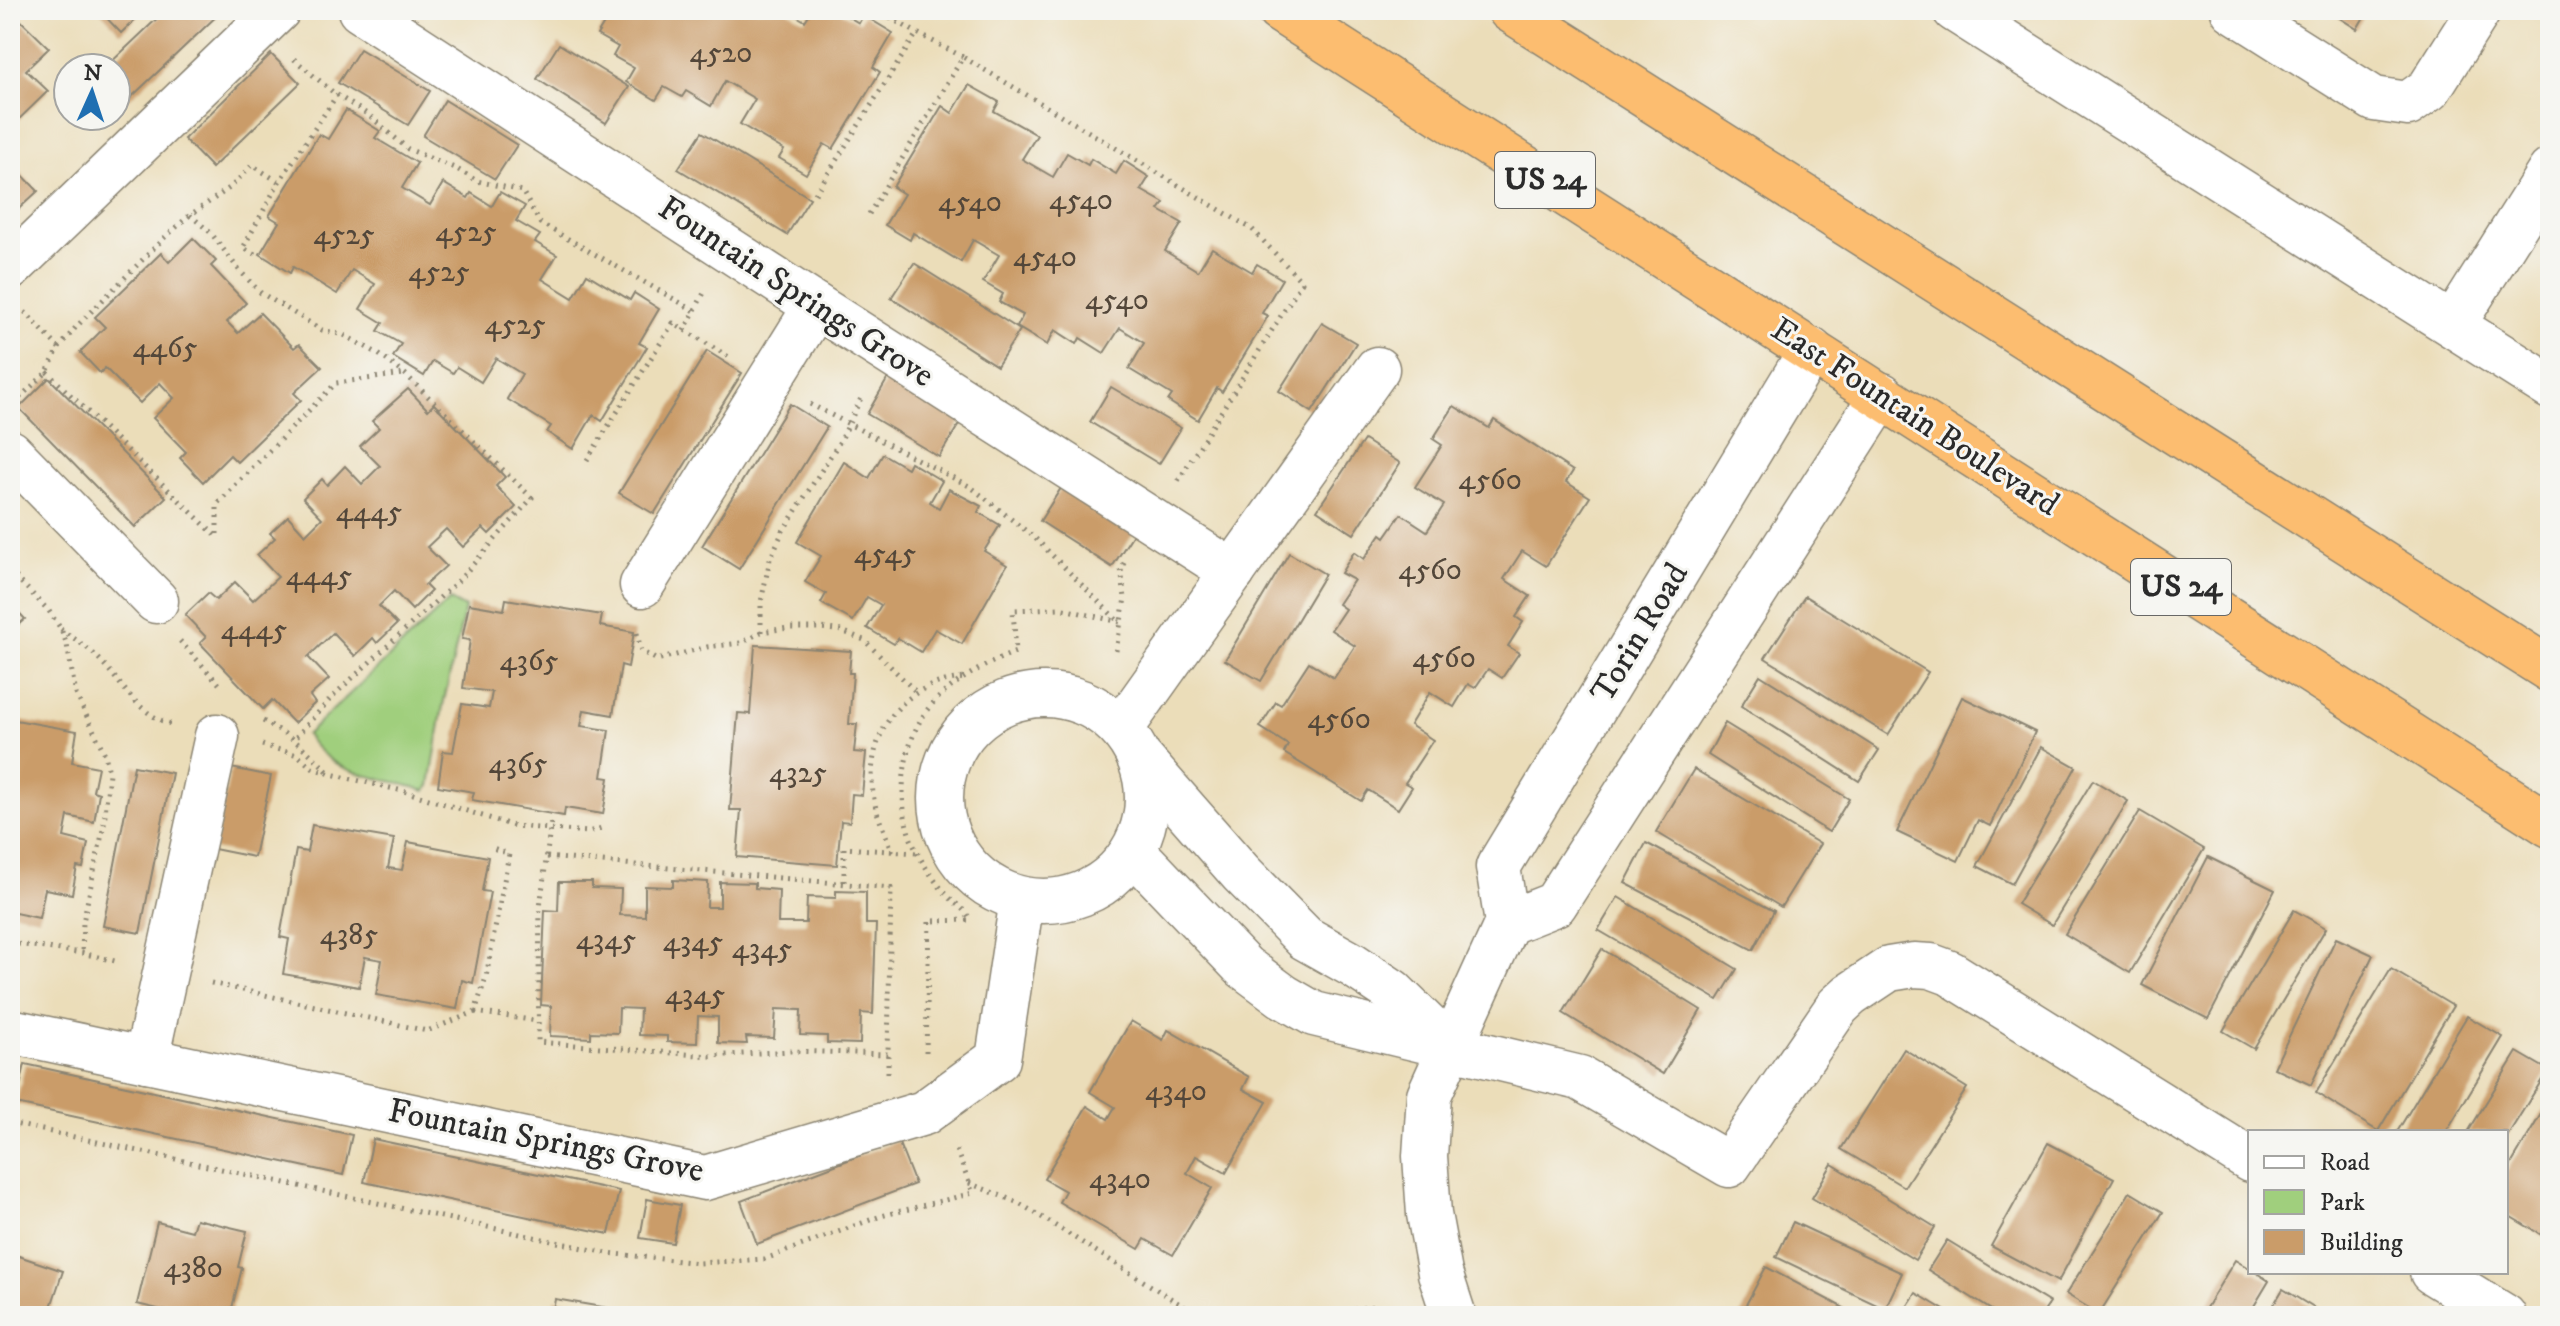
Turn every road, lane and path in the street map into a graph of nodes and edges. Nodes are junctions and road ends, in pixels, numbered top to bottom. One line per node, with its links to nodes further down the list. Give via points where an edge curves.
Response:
1 (360, 10): 19 (street, Fountain Springs Grove)
2 (876, 10): 9 (path)
3 (1279, 10): 24 (highway, East Fountain Boulevard / US 24)
4 (1510, 10): 43 (highway)
5 (1955, 10): 21 (street)
6 (2233, 10): 7 (street, via 2374,99 2408,104 2429,89)
7 (2479, 10)
8 (270, 17): 11 (path, via 304,69); 18 (street)
9 (917, 33): 10 (path); 14 (path)
10 (963, 57): 15 (path); 35 (path, via 1252,229 1302,282)
11 (337, 95): 13 (path); 20 (path, via 408,149 477,181 522,191 540,223)
12 (2550, 171): 21 (street)
13 (279, 182): 16 (path, via 252,165); 17 (path, via 243,248)
14 (815, 194)
15 (869, 214)
16 (190, 215): 22 (path); 27 (path, via 261,293 322,330 377,353)
17 (255, 254)
18 (16, 288): 22 (path)
19 (816, 306): 23 (street, Fountain Springs Grove); 28 (street)
20 (695, 311)
21 (2453, 325): 29 (street)
22 (59, 348): 26 (path)
23 (882, 349): 32 (path); 35 (street, Fountain Springs Grove)
24 (1811, 350): 30 (highway, East Fountain Boulevard / US 24); 61 (street, Torin Road, via 1498,867)
25 (1377, 369): 37 (street)
26 (47, 372): 27 (path, via 217,537 217,504 336,383); 31 (path)
27 (405, 374): 48 (path, via 532,498 459,580)
28 (770, 381): 32 (path); 34 (path, via 673,323); 38 (street)
29 (2550, 387)
30 (1882, 395): 50 (highway, East Fountain Boulevard / US 24); 61 (street, via 1555,904)
31 (10, 408)
32 (849, 423): 40 (path, via 971,487 1012,517); 42 (path, via 770,559)
33 (10, 452): 39 (street)
34 (587, 460)
35 (1149, 519): 37 (street, Fountain Springs Grove); 40 (path, via 1121,569 1125,598)
36 (10, 571): 41 (path)
37 (1233, 572): 46 (street)
38 (642, 585): 42 (path, via 636,632 641,651 657,660 741,643)
39 (156, 601)
40 (1120, 622): 44 (path, via 1059,608 1013,610 1016,652); 46 (path, via 1114,664)
41 (61, 629): 47 (path, via 97,657 132,700 164,722); 64 (path, via 76,694 109,773)
42 (761, 632): 45 (path, via 842,631 864,640)
43 (2550, 670)
44 (966, 678): 45 (path, via 944,679); 56 (path, via 932,704 912,739 904,770 903,812)
45 (916, 692): 54 (path, via 881,731 872,776 876,810)
46 (1121, 733): 55 (street, via 1148,793); 59 (street, via 1067,697 1043,695 1007,702 959,735 940,789 950,846 969,871 992,888); 60 (street)
47 (217, 736): 52 (path, via 298,755 312,768 514,826); 65 (street)
48 (294, 739)
49 (551, 821): 52 (path)
50 (2550, 825)
51 (605, 827): 52 (path)
52 (551, 831): 57 (path)
53 (490, 847): 66 (path, via 509,854)
54 (893, 852): 56 (path); 58 (path, via 844,848)
55 (1134, 852): 59 (street, via 1121,869 1081,895); 63 (street)
56 (918, 853): 71 (path, via 970,920 929,921 926,1059)
57 (547, 857): 58 (path); 67 (path, via 540,908)
58 (844, 882): 67 (path, via 891,888 888,1054 791,1051 710,1056 538,1042)
59 (1022, 899): 71 (street, Fountain Springs Grove, via 998,1059)
60 (1268, 900): 63 (street); 69 (street, via 1305,938 1392,991)
61 (1507, 923): 69 (street)
62 (10, 943): 64 (path)
63 (1226, 949): 69 (street, via 1263,982 1314,1014)
64 (82, 953): 65 (path)
65 (165, 973): 66 (path, via 427,1031); 70 (street)
66 (475, 1012): 67 (path)
67 (538, 1021)
68 (10, 1031): 70 (street, Fountain Springs Grove)
69 (1449, 1047): 72 (street, via 1580,1078 1729,1165 1838,1006 1889,969 1931,966); 78 (street, via 1429,1095 1425,1156 1429,1214)
70 (146, 1060): 71 (street, Fountain Springs Grove, via 705,1178)
71 (934, 1106)
72 (2248, 1159)
73 (968, 1183): 76 (path, via 1019,1203)
74 (2435, 1274): 79 (street)
75 (1375, 1306): 77 (path)
76 (1199, 1316)
77 (1315, 1316)
78 (1454, 1316)
79 (2504, 1316)

